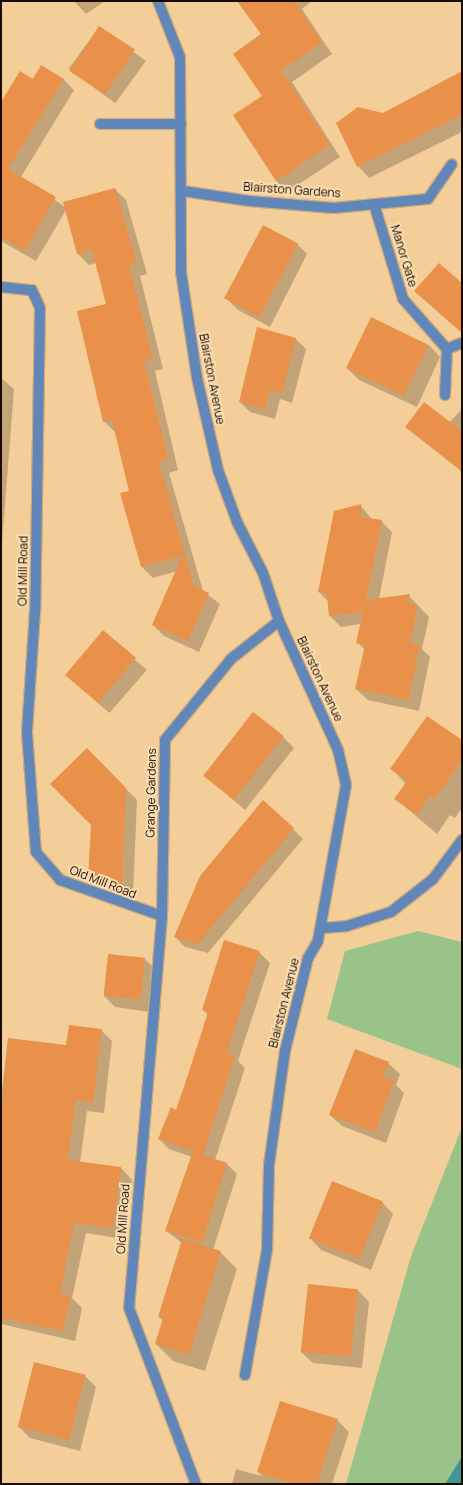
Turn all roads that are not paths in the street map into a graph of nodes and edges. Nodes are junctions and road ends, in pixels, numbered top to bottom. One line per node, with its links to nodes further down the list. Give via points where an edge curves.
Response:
1 (158, 1): 3 (street, Blairston Avenue, via 180,56)
2 (100, 124): 3 (street)
3 (181, 124): 5 (street, Blairston Avenue)
4 (452, 164): 6 (street, Blairston Gardens, via 428,199)
5 (183, 191): 6 (street, Blairston Gardens, via 249,201 334,208); 11 (street, Blairston Avenue, via 181,272 196,378 218,470 237,522 263,573)
6 (374, 204): 9 (street, Manor Gate, via 403,300)
7 (1, 286): 13 (street, Old Mill Road, via 32,290 40,308 35,611 27,733 36,852 60,880)
8 (462, 343): 9 (street)
9 (447, 349): 10 (street)
10 (445, 395)
11 (279, 621): 13 (street, Grange Gardens, via 231,659 165,740); 14 (street, Blairston Avenue, via 336,746 346,785)
12 (462, 840): 14 (street, via 433,879 391,912 347,926)
13 (162, 916): 16 (street, Old Mill Road, via 129,1308)
14 (320, 928): 15 (street, Blairston Avenue, via 308,958 285,1050 269,1165 267,1250)
15 (245, 1375)
16 (196, 1484)

